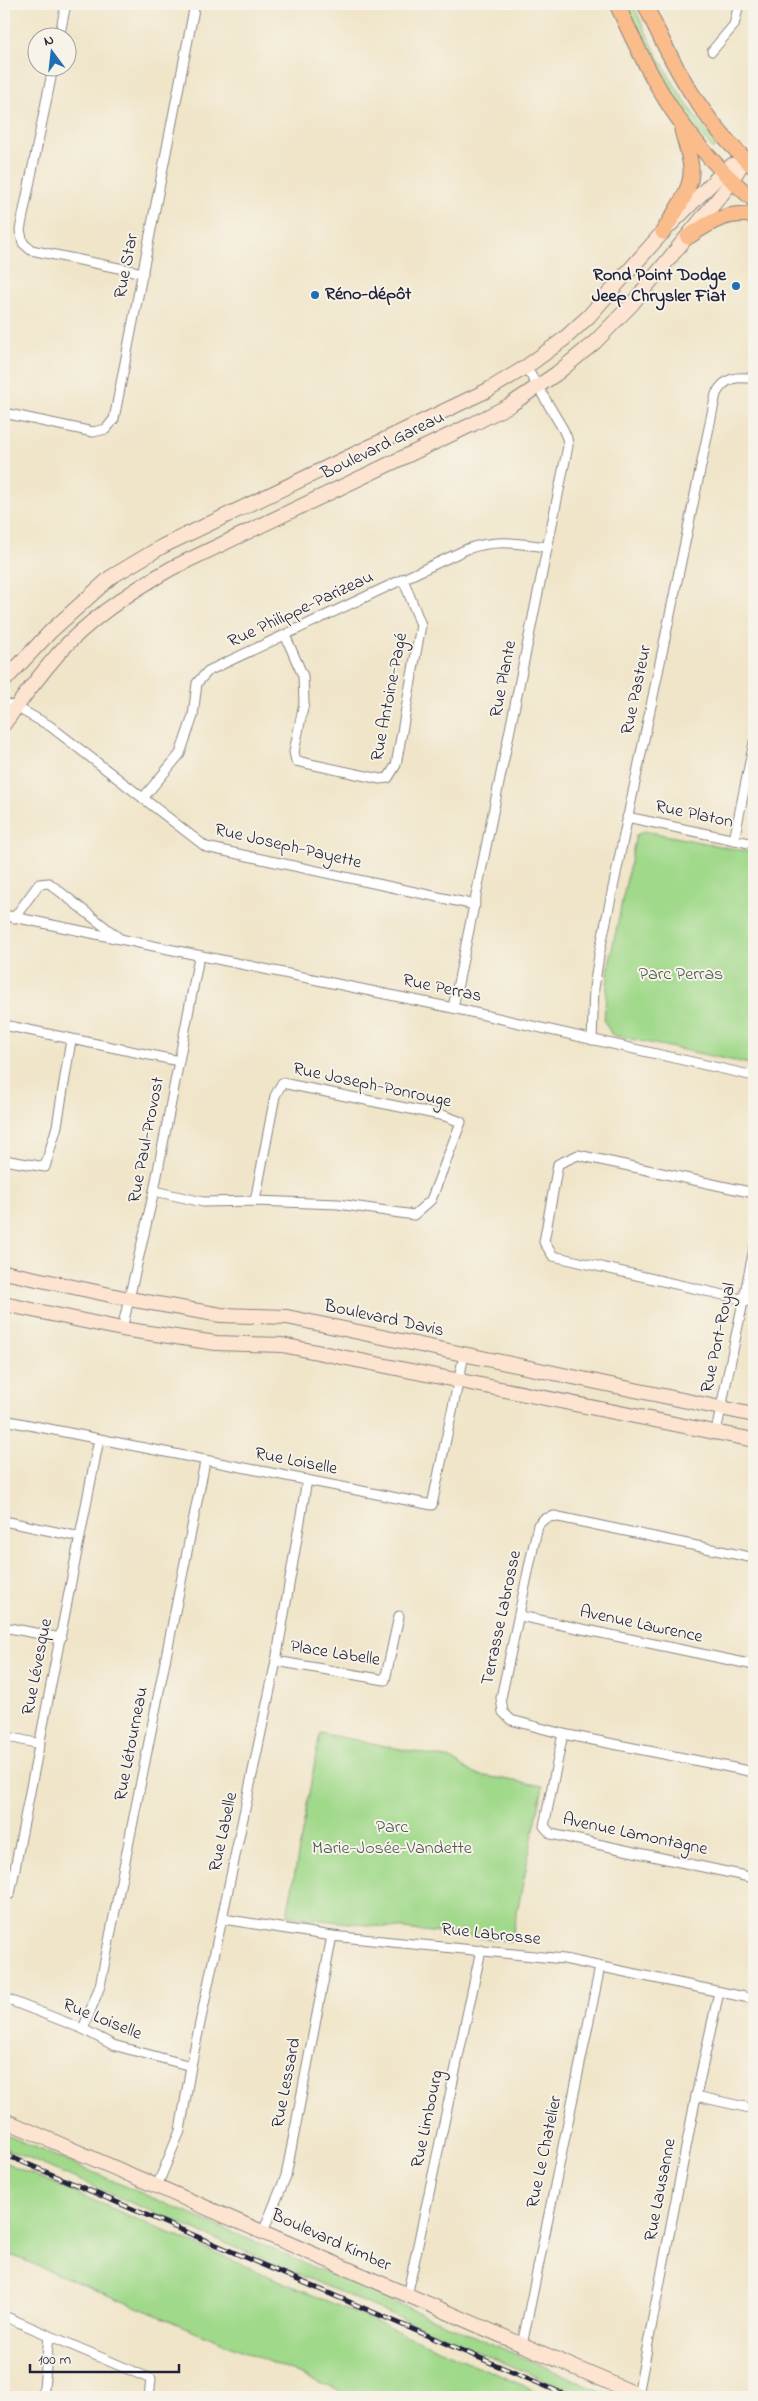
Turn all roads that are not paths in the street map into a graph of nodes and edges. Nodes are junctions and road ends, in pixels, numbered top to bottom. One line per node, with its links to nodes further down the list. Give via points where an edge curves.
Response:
1 (66, 4): 6 (street)
2 (195, 4): 16 (street, Rue Star)
3 (617, 4): 9 (main road, via 645,66)
4 (645, 4): 10 (main road, via 671,60 692,94 719,131)
5 (739, 4): 7 (street, via 734,25)
6 (61, 28)
7 (712, 51)
8 (51, 78): 16 (street, via 20,230 23,243 31,250)
9 (680, 124): 11 (main road); 14 (main road, via 691,174 684,196)
10 (747, 161): 11 (street, Boulevard Gareau)
11 (727, 177): 12 (main road); 14 (street, Boulevard Gareau); 15 (street, Boulevard Gareau)
12 (754, 200)
13 (754, 216): 15 (main road, via 721,217)
14 (663, 232): 17 (street, Boulevard Gareau, via 590,316)
15 (688, 237): 19 (street, Boulevard Gareau, via 602,335)
16 (143, 273): 20 (street, Rue Star, via 114,419 106,429 94,432)
17 (526, 367): 19 (street, Rue Plante); 24 (street, Boulevard Gareau, via 488,390 162,546 111,577 51,631)
18 (754, 380): 29 (street, Rue Pasteur, via 739,376 728,379 716,394)
19 (537, 387): 21 (street, Rue Plante, via 568,438); 25 (street, Boulevard Gareau, via 473,424 142,585 107,609)
20 (4, 413)
21 (546, 547): 22 (street, Rue Philippe-Parizeau, via 485,542); 32 (street, Rue Plante)
22 (403, 579): 23 (street, Rue Philippe-Parizeau); 23 (street, Rue Antoine-Pagé, via 421,625 396,765 388,778 380,779 296,760 294,752 304,703 303,676)
23 (285, 635): 28 (street, Rue Philippe-Parizeau, via 208,671 197,683 193,716 180,754)
24 (4, 681)
25 (10, 705): 26 (street, Boulevard Gareau); 28 (street, Rue Joseph-Payette, via 50,726)
26 (4, 724)
27 (754, 742): 30 (street)
28 (143, 798): 32 (street, Rue Joseph-Payette, via 206,847)
29 (627, 817): 30 (street, Rue Platon); 40 (street, Rue Pasteur, via 599,955)
30 (734, 840): 31 (street, Rue Platon)
31 (754, 844)
32 (475, 905): 37 (street, Rue Plante)
33 (4, 915): 34 (street, Rue Perras)
34 (14, 918): 35 (street, Rue Perras); 35 (street, Rue Perras, via 39,884 49,883)
35 (121, 940): 36 (street, Rue Perras)
36 (199, 957): 37 (street, Rue Perras); 41 (street, Rue Paul-Provost)
37 (453, 1008): 40 (street, Rue Perras)
38 (4, 1026): 39 (street)
39 (71, 1040): 41 (street); 43 (street, via 57,1126 45,1167)
40 (592, 1040): 42 (street, Rue Perras)
41 (179, 1061): 44 (street, Rue Paul-Provost)
42 (754, 1076)
43 (4, 1160)
44 (154, 1191): 46 (street, Rue Joseph-Ponrouge, via 203,1202); 49 (street, Rue Paul-Provost)
45 (754, 1192): 50 (street, via 578,1156 558,1164 544,1242 553,1256)
46 (255, 1201): 46 (street, Rue Joseph-Ponrouge, via 338,1204 414,1215 432,1200 460,1122 445,1116 282,1083 275,1096)
47 (754, 1249): 50 (street, Rue Port-Royal)
48 (4, 1272): 49 (street, Boulevard Davis)
49 (129, 1299): 53 (street, Rue Paul-Provost); 54 (street, Boulevard Davis, via 221,1315 286,1317)
50 (744, 1300): 51 (street); 56 (street, Rue Port-Royal)
51 (754, 1302)
52 (4, 1304): 53 (street)
53 (122, 1329): 55 (street, via 216,1343 282,1345)
54 (464, 1355): 55 (street, Rue Loiselle); 56 (street, Boulevard Davis)
55 (460, 1380): 59 (street); 63 (street, Rue Loiselle, via 432,1505)
56 (721, 1408): 57 (street, Boulevard Davis); 59 (street, Rue Port-Royal)
57 (754, 1415)
58 (4, 1420): 60 (street, Rue Loiselle)
59 (716, 1432): 61 (street)
60 (98, 1439): 62 (street, Rue Loiselle); 65 (street, Rue Lévesque)
61 (754, 1440)
62 (205, 1462): 63 (street, Rue Loiselle); 86 (street, Rue Létourneau, via 100,1986)
63 (307, 1480): 71 (street, Rue Labelle)
64 (4, 1521): 65 (street)
65 (80, 1537): 70 (street, Rue Lévesque)
66 (754, 1558): 68 (street, Terrasse Labrosse, via 554,1516 544,1519 538,1526)
67 (399, 1616): 71 (street, Place Labelle, via 385,1680)
68 (520, 1616): 72 (street, Avenue Lawrence); 73 (street, Terrasse Labrosse, via 501,1698 503,1712 511,1720)
69 (4, 1626): 70 (street)
70 (61, 1638): 75 (street, Rue Lévesque)
71 (276, 1661): 79 (street, Rue Labelle)
72 (754, 1665)
73 (562, 1734): 76 (street, Terrasse Labrosse); 77 (street, Avenue Lamontagne, via 544,1826 552,1834)
74 (4, 1736): 75 (street)
75 (40, 1744): 78 (street, Rue Lévesque, via 10,1894)
76 (754, 1772)
77 (754, 1878)
78 (4, 1891)
79 (223, 1919): 80 (street, Rue Labrosse); 87 (street, Rue Labelle)
80 (332, 1936): 81 (street, Rue Labrosse); 92 (street, Rue Lessard, via 286,2176)
81 (481, 1950): 82 (street, Rue Labrosse, via 564,1959); 93 (street, Rue Limbourg)
82 (600, 1967): 83 (street, Rue Labrosse); 96 (street, Rue Le Chatelier)
83 (719, 1992): 85 (street, Rue Labrosse); 88 (street, Rue Lausanne)
84 (4, 1998): 86 (street, Rue Loiselle)
85 (754, 1999)
86 (83, 2030): 87 (street, Rue Loiselle, via 113,2045)
87 (190, 2066): 91 (street, Rue Labelle, via 180,2131)
88 (696, 2096): 89 (street); 97 (street, Rue Lausanne)
89 (754, 2109)
90 (4, 2120): 91 (street, Boulevard Kimber)
91 (157, 2186): 92 (street, Boulevard Kimber)
92 (263, 2232): 93 (street, Boulevard Kimber)
93 (407, 2296): 96 (street, Boulevard Kimber)
94 (4, 2316): 95 (street)
95 (49, 2336): 98 (street); 99 (street, via 151,2379)
96 (522, 2345): 97 (street, Boulevard Kimber)
97 (640, 2396)
98 (43, 2397)
99 (149, 2397)

